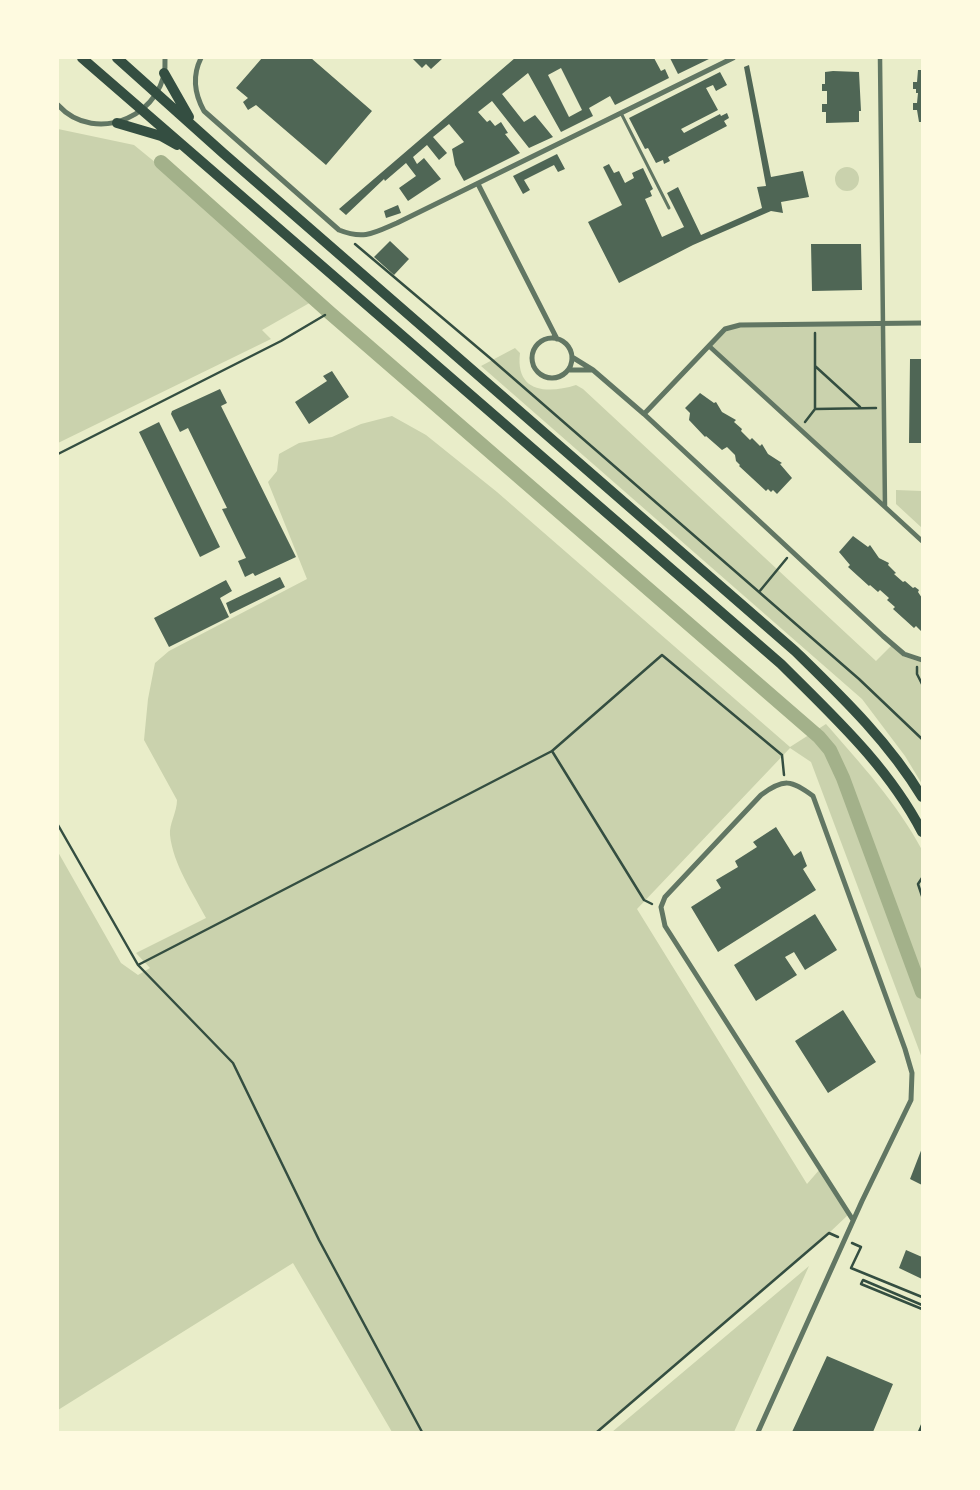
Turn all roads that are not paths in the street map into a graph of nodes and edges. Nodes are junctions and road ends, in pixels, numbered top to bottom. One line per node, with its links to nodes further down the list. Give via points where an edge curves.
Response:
1 (82, 58): 10 (main road)
2 (117, 58): 8 (main road)
3 (165, 58): 7 (street)
4 (201, 58): 16 (street, via 196,68 195,84 204,111 339,230 354,236 368,235)
5 (732, 58): 12 (street)
6 (880, 58): 19 (street)
7 (164, 73): 8 (street); 14 (main road)
8 (157, 92): 10 (street); 14 (main road)
9 (58, 105): 11 (street)
10 (144, 109): 13 (street); 15 (main road)
11 (60, 111): 13 (street, via 89,124)
12 (621, 113): 16 (street); 17 (lane)
13 (117, 123): 15 (main road, via 161,136)
14 (194, 127): 31 (main road, via 795,651 868,723 906,770)
15 (193, 154): 32 (main road, via 781,664 856,739 890,781)
16 (478, 184): 20 (street)
17 (669, 208)
18 (922, 323): 19 (street)
19 (882, 324): 23 (street, via 740,325 725,329); 28 (street)
20 (549, 326): 21 (street); 22 (street)
21 (547, 338): 22 (street); 25 (street, via 532,352 533,366 549,378)
22 (557, 339): 24 (street, via 567,346)
23 (709, 346): 27 (street); 28 (street)
24 (572, 357): 25 (street); 26 (street)
25 (568, 370): 26 (street)
26 (593, 370): 27 (street)
27 (644, 414): 30 (street, via 904,654)
28 (885, 507): 29 (street)
29 (922, 542)
30 (920, 659)
31 (922, 797)
32 (922, 832)
33 (853, 1220): 33 (street, via 911,1100 912,1072 814,796 796,784 784,782 761,795 665,897 661,907 665,926); 34 (street)
34 (758, 1432)

